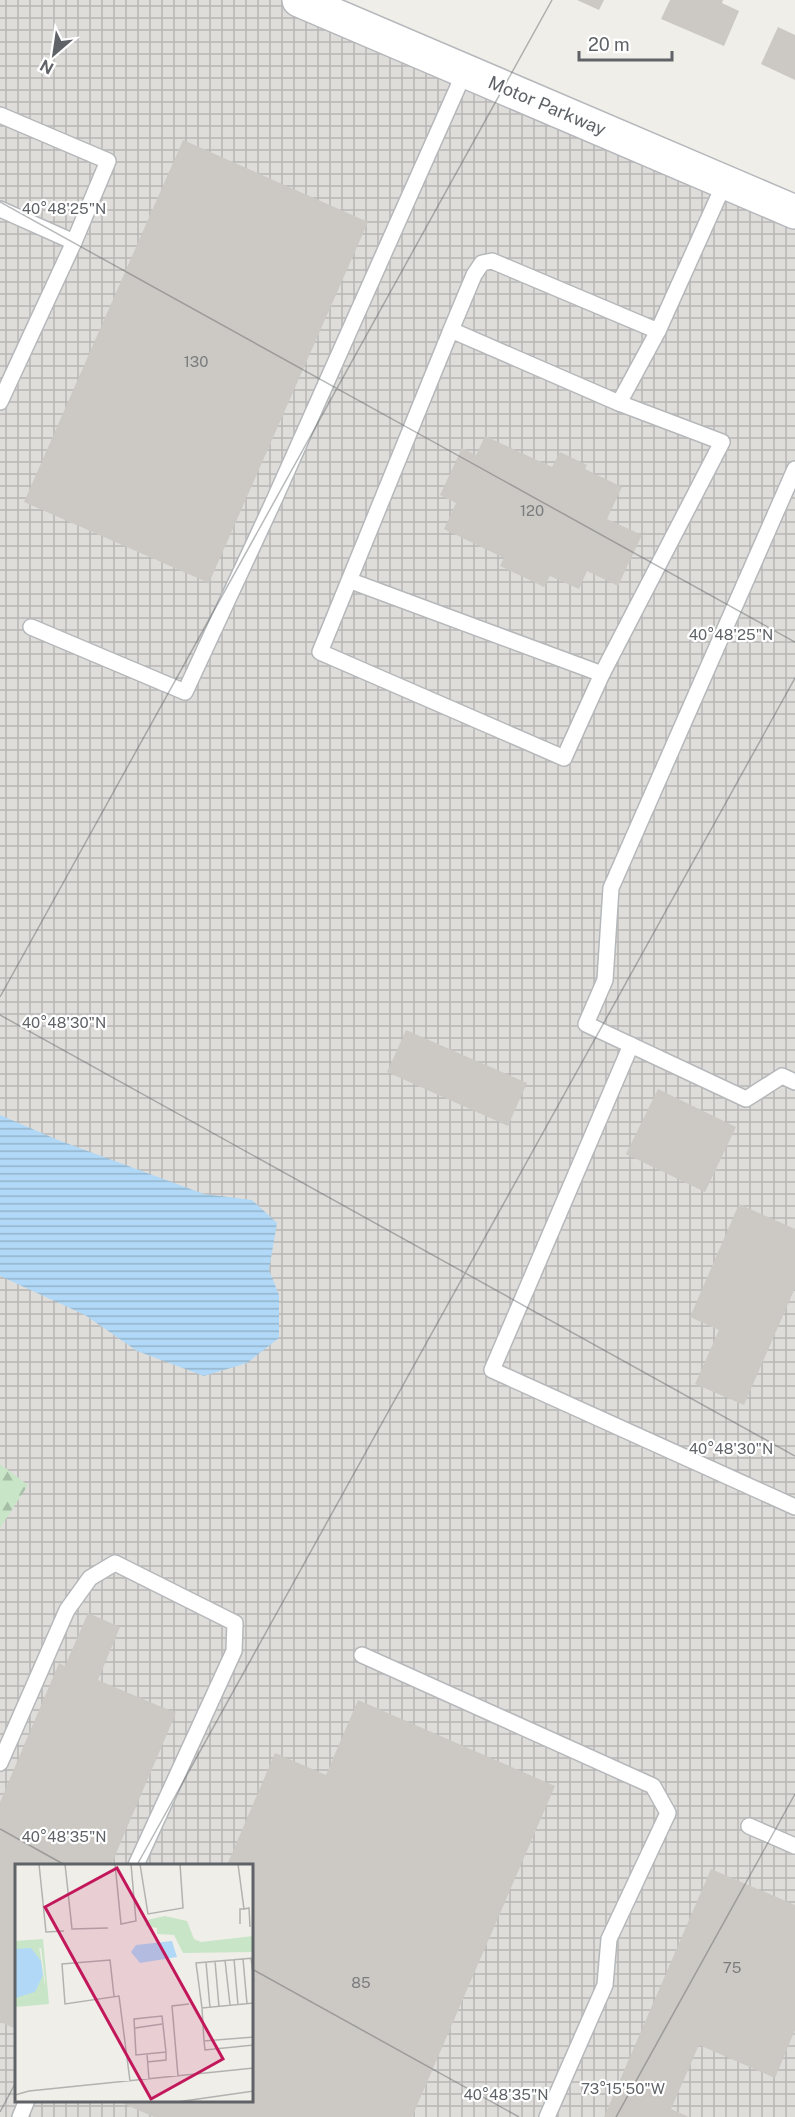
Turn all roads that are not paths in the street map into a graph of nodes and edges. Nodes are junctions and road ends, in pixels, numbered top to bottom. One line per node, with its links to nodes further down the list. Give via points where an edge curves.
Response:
1 (299, 0): 2 (main road, Motor Parkway)
2 (465, 71): 4 (main road, Motor Parkway); 14 (lane, via 185,692)
3 (0, 115): 7 (lane, via 108,161)
4 (725, 182): 6 (main road, Motor Parkway); 9 (lane)
5 (0, 209): 7 (lane)
6 (795, 212)
7 (74, 242): 10 (lane)
8 (451, 330): 9 (lane, via 474,275 482,263 492,261); 11 (lane); 13 (lane)
9 (658, 331): 11 (lane)
10 (0, 402)
11 (619, 403): 15 (lane, via 722,442)
12 (795, 469): 16 (lane, via 611,888 605,980 586,1024)
13 (351, 581): 15 (lane); 15 (lane, via 320,652 564,758)
14 (31, 627)
15 (602, 674)
16 (632, 1045): 17 (lane, via 746,1099 782,1076); 18 (lane, via 492,1370)
17 (795, 1082)
18 (795, 1507)
19 (362, 1655): 26 (lane, via 653,1786 668,1813 609,1939 605,1985)
20 (0, 1763): 23 (lane, via 67,1610 98,1573 115,1563 235,1623 234,1652)
21 (749, 1826): 22 (lane)
22 (795, 1846)
23 (136, 1864)
24 (26, 2102): 25 (lane)
25 (20, 2117)
26 (547, 2117)

